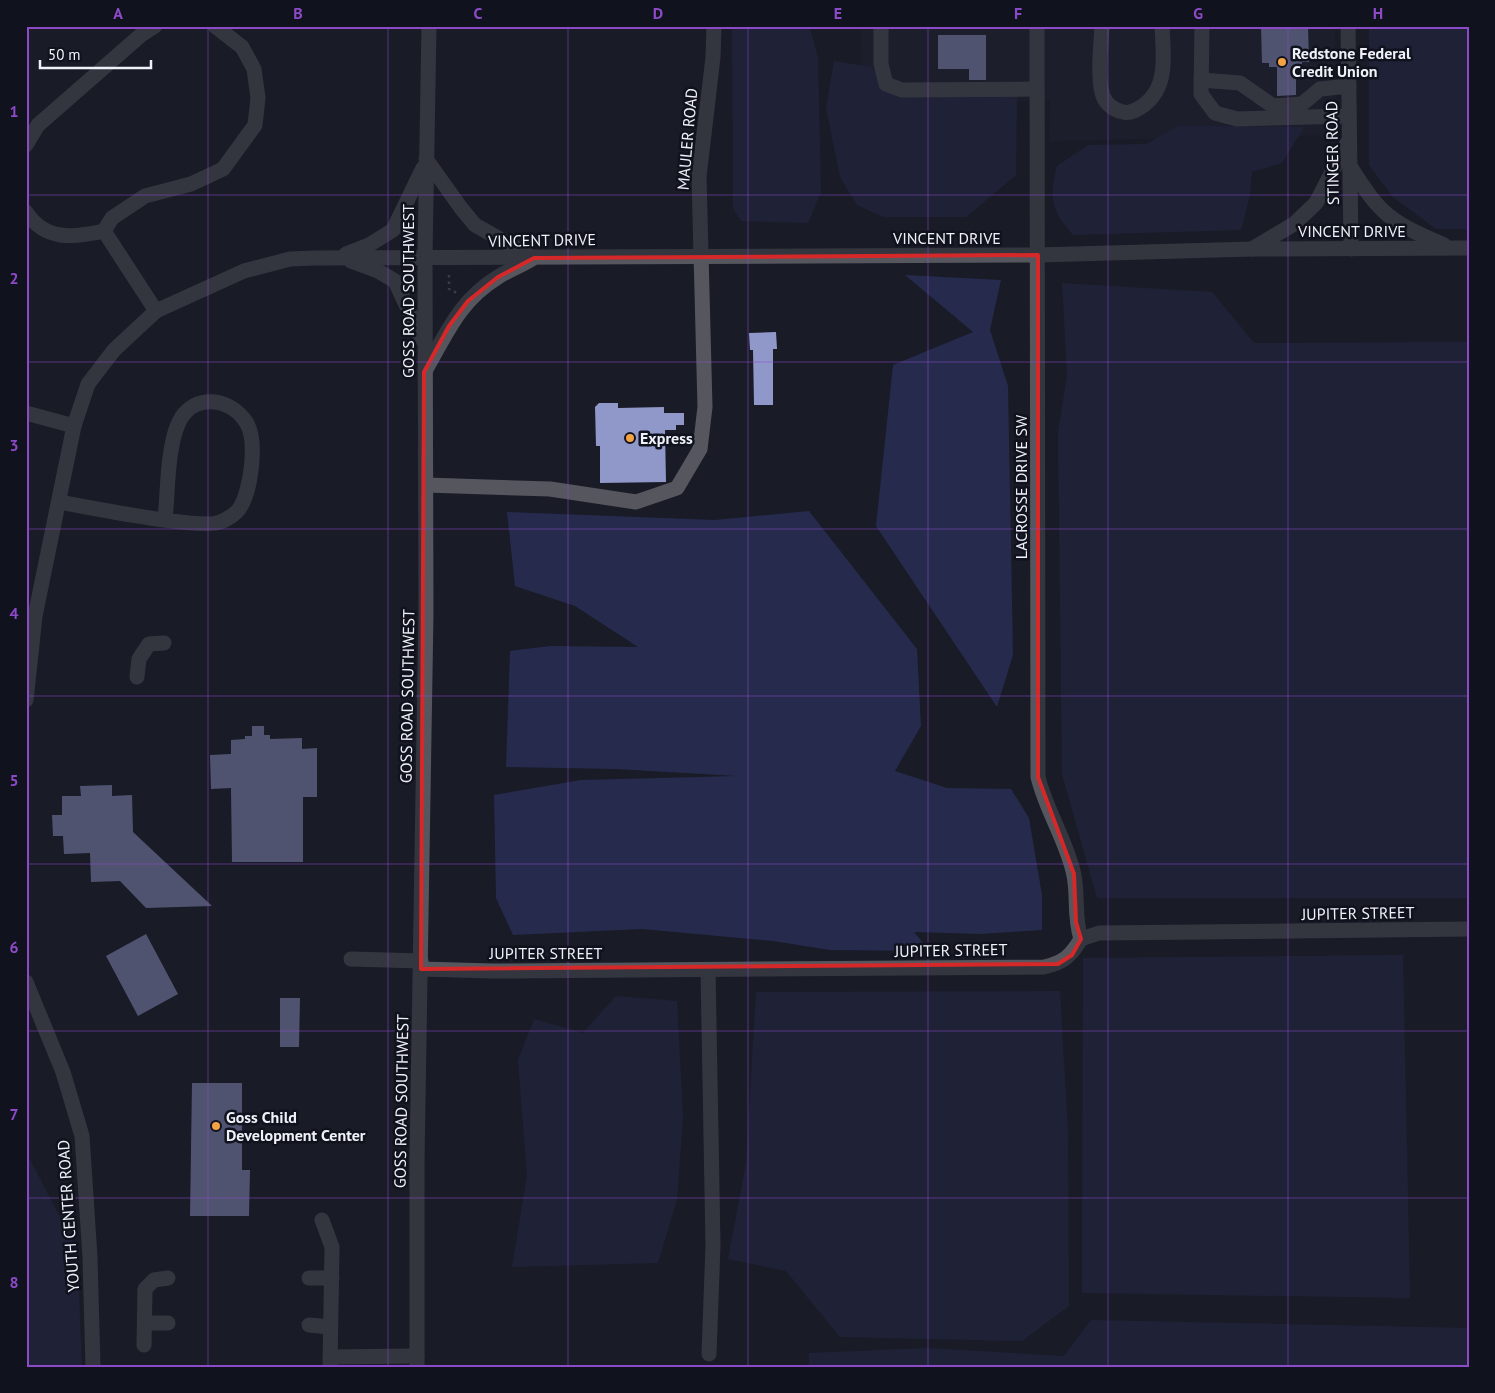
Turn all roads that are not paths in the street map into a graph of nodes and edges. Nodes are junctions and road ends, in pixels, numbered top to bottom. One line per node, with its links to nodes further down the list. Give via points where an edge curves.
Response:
1 (155, 26): 16 (street, via 38,124)
2 (215, 26): 20 (street, via 242,47 254,69 258,98 255,125 223,169 191,184 145,196 112,218)
3 (429, 26): 17 (street, GOSS ROAD SOUTHWEST)
4 (714, 26): 26 (street, MAULER ROAD, via 699,177)
5 (881, 26): 13 (street, via 881,64 886,84 902,90)
6 (1037, 26): 13 (street, LACROSSE DRIVE SW)
7 (1102, 26): 8 (street, via 1103,95 1109,106 1124,112 1136,111 1158,88 1163,72)
8 (1162, 26)
9 (1202, 26): 11 (street)
10 (1348, 26): 12 (street, STINGER ROAD)
11 (1201, 80): 12 (street, via 1240,84 1273,106 1302,104 1320,88); 14 (street, via 1201,94 1215,114 1237,119)
12 (1349, 86): 14 (street, STINGER ROAD)
13 (1037, 89): 25 (street, LACROSSE DRIVE SW)
14 (1349, 116): 15 (street, STINGER ROAD)
15 (1349, 139): 18 (street, STINGER ROAD); 24 (street, via 1316,203 1294,224)
16 (26, 145)
17 (426, 160): 27 (street, GOSS ROAD SOUTHWEST); 28 (street, via 393,230 369,246); 29 (street, via 475,225)
18 (1349, 164): 21 (street, STINGER ROAD); 22 (street, via 1370,199 1387,216 1402,227)
19 (26, 212): 20 (street, via 34,224 50,234 86,235)
20 (104, 231): 30 (street)
21 (1351, 248): 22 (street, VINCENT DRIVE); 24 (street, VINCENT DRIVE)
22 (1450, 248): 23 (street, VINCENT DRIVE)
23 (1469, 248)
24 (1252, 249): 25 (street, VINCENT DRIVE)
25 (1038, 255): 26 (street, VINCENT DRIVE); 43 (street, LACROSSE DRIVE SW, via 1038,777 1051,815 1067,845 1074,874 1076,922)
26 (701, 256): 29 (street, VINCENT DRIVE); 35 (street, MAULER ROAD, via 705,407 700,449 677,488 636,502 550,489)
27 (425, 257): 28 (street); 29 (street, VINCENT DRIVE); 31 (street, GOSS ROAD SOUTHWEST)
28 (338, 258): 30 (street, via 290,259 268,264 217,282); 31 (street, via 378,271 395,281)
29 (534, 258): 32 (street, via 498,277 468,301 448,326)
30 (156, 311): 34 (street, via 114,350 88,384)
31 (424, 344): 32 (street, GOSS ROAD SOUTHWEST)
32 (424, 372): 35 (street, GOSS ROAD SOUTHWEST)
33 (26, 413): 34 (street)
34 (74, 426): 36 (street)
35 (426, 485): 45 (street, GOSS ROAD SOUTHWEST)
36 (59, 502): 37 (street); 38 (street)
37 (165, 520): 37 (street, via 219,523 238,511 249,489 251,442 248,423 224,402 204,402 190,408 179,422 172,450)
38 (31, 616): 41 (street)
39 (164, 643): 40 (street, via 149,644 139,659)
40 (137, 677)
41 (26, 700)
42 (1469, 930): 43 (street, JUPITER STREET, via 1099,933)
43 (1081, 939): 46 (street, JUPITER STREET, via 1072,955 1058,964 1044,967)
44 (351, 960): 45 (street, JUPITER STREET)
45 (421, 965): 46 (street, JUPITER STREET, via 493,971); 58 (street, GOSS ROAD SOUTHWEST)
46 (708, 970): 57 (street, via 713,1245)
47 (26, 982): 60 (street, YOUTH CENTER ROAD, via 63,1072 82,1136)
48 (322, 1220): 51 (street, via 332,1247)
49 (168, 1278): 52 (street, via 154,1280 145,1289)
50 (309, 1278): 51 (street)
51 (332, 1278): 55 (street)
52 (145, 1323): 53 (street); 56 (street)
53 (168, 1323)
54 (308, 1325): 55 (street)
55 (330, 1327): 59 (street)
56 (144, 1344)
57 (709, 1354)
58 (417, 1361): 59 (street)
59 (330, 1362)
60 (93, 1367)

